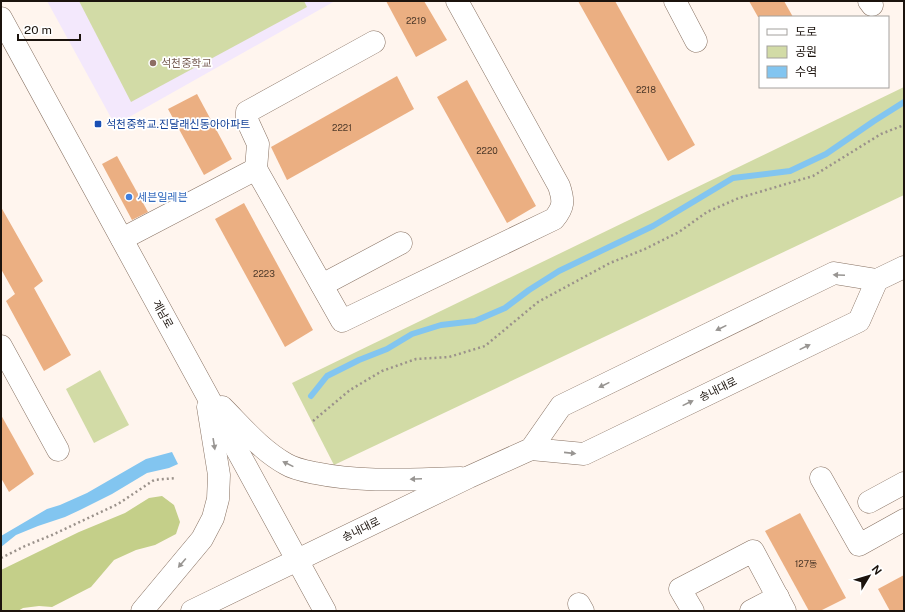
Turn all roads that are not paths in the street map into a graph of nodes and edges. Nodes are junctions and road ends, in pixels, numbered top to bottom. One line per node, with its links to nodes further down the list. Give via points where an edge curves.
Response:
1 (457, 1): 11 (street, via 560,186 563,198 561,210 554,219 342,321)
2 (674, 1): 4 (street)
3 (1, 18): 7 (street, 계남로)
4 (696, 41)
5 (374, 42): 6 (street, via 248,112 247,120 258,144)
6 (256, 169): 7 (street); 11 (street)
7 (122, 239): 13 (street, 계남로)
8 (402, 243): 11 (street)
9 (904, 267): 10 (street)
10 (877, 280): 14 (street, one-way to 14, via 834,273 561,406); 14 (street, 송내대로, one-way to 10, via 584,454 859,321)
11 (322, 285)
12 (1, 346): 15 (street)
13 (206, 392): 16 (street, one-way to 13, via 393,480 335,477 304,471 286,465 266,450); 21 (street, 계남로); 23 (street, one-way to 23, via 218,475 218,499 213,518 202,539)
14 (531, 449): 16 (street, 송내대로)
15 (58, 450)
16 (469, 477): 21 (street, 송내대로)
17 (821, 478): 20 (street, via 859,545)
18 (904, 483): 19 (street)
19 (869, 502)
20 (904, 520)
21 (297, 560): 24 (street, 송내대로); 25 (street, 계남로)
22 (781, 604): 26 (street, via 753,551 680,589); 27 (street)
23 (142, 611)
24 (192, 611)
25 (325, 611)
26 (693, 611)
27 (751, 611)

